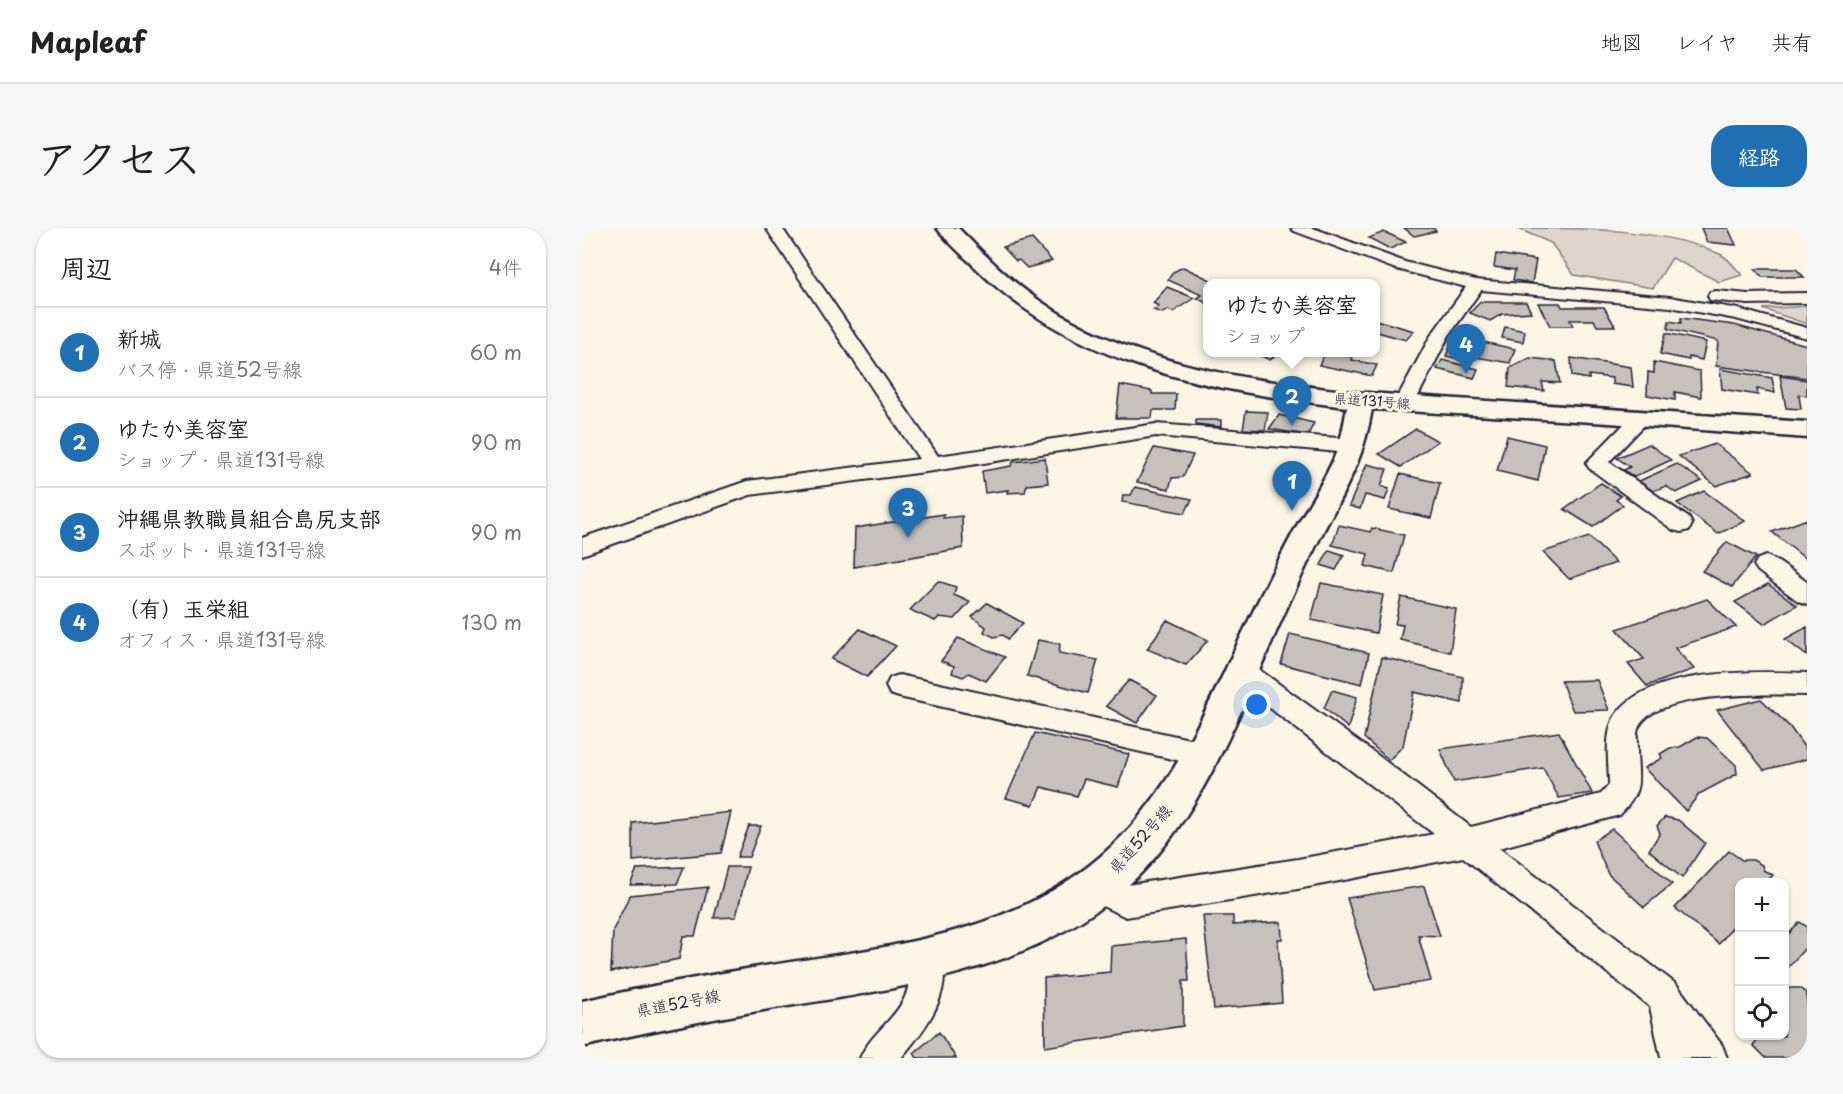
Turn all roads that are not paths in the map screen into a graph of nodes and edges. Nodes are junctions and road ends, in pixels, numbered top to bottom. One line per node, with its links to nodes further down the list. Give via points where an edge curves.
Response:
1 (774, 228): 13 (street)
2 (947, 228): 8 (main road, 県道131号線, via 1020,297 1082,335 1184,371 1245,385)
3 (1299, 228): 4 (street, via 1400,265)
4 (1476, 285): 6 (street); 9 (street, via 1439,337)
5 (1807, 298): 6 (street, via 1684,295)
6 (1670, 302): 7 (street, via 1738,314)
7 (1807, 333)
8 (1361, 402): 9 (main road, 県道131号線); 12 (main road, 県道52号線)
9 (1404, 404): 10 (main road, 県道131号線)
10 (1641, 418): 11 (main road, 県道131号線); 14 (street, via 1596,463)
11 (1807, 430)
12 (1352, 446): 13 (street, via 1156,430); 18 (main road, 県道52号線)
13 (933, 464): 15 (street, via 747,488)
14 (1681, 524)
15 (582, 547)
16 (1766, 565): 17 (street)
17 (1807, 595)
18 (1241, 671): 21 (main road, 県道52号線); 22 (street)
19 (1807, 684): 22 (street, via 1761,681 1706,686 1655,699 1635,712 1624,726 1624,790 1610,805)
20 (900, 686): 21 (street)
21 (1203, 754): 23 (main road, 県道52号線, via 1165,813 1127,859)
22 (1469, 842): 23 (street, via 1126,901); 25 (street)
23 (1095, 887): 24 (main road, 県道52号線, via 1050,918)
24 (927, 962): 26 (main road, 県道52号線, via 670,1003); 27 (street, via 926,990 914,1016)
25 (1664, 996): 28 (street); 29 (street)
26 (582, 1024)
27 (878, 1058)
28 (1678, 1058)
29 (1709, 1058)

